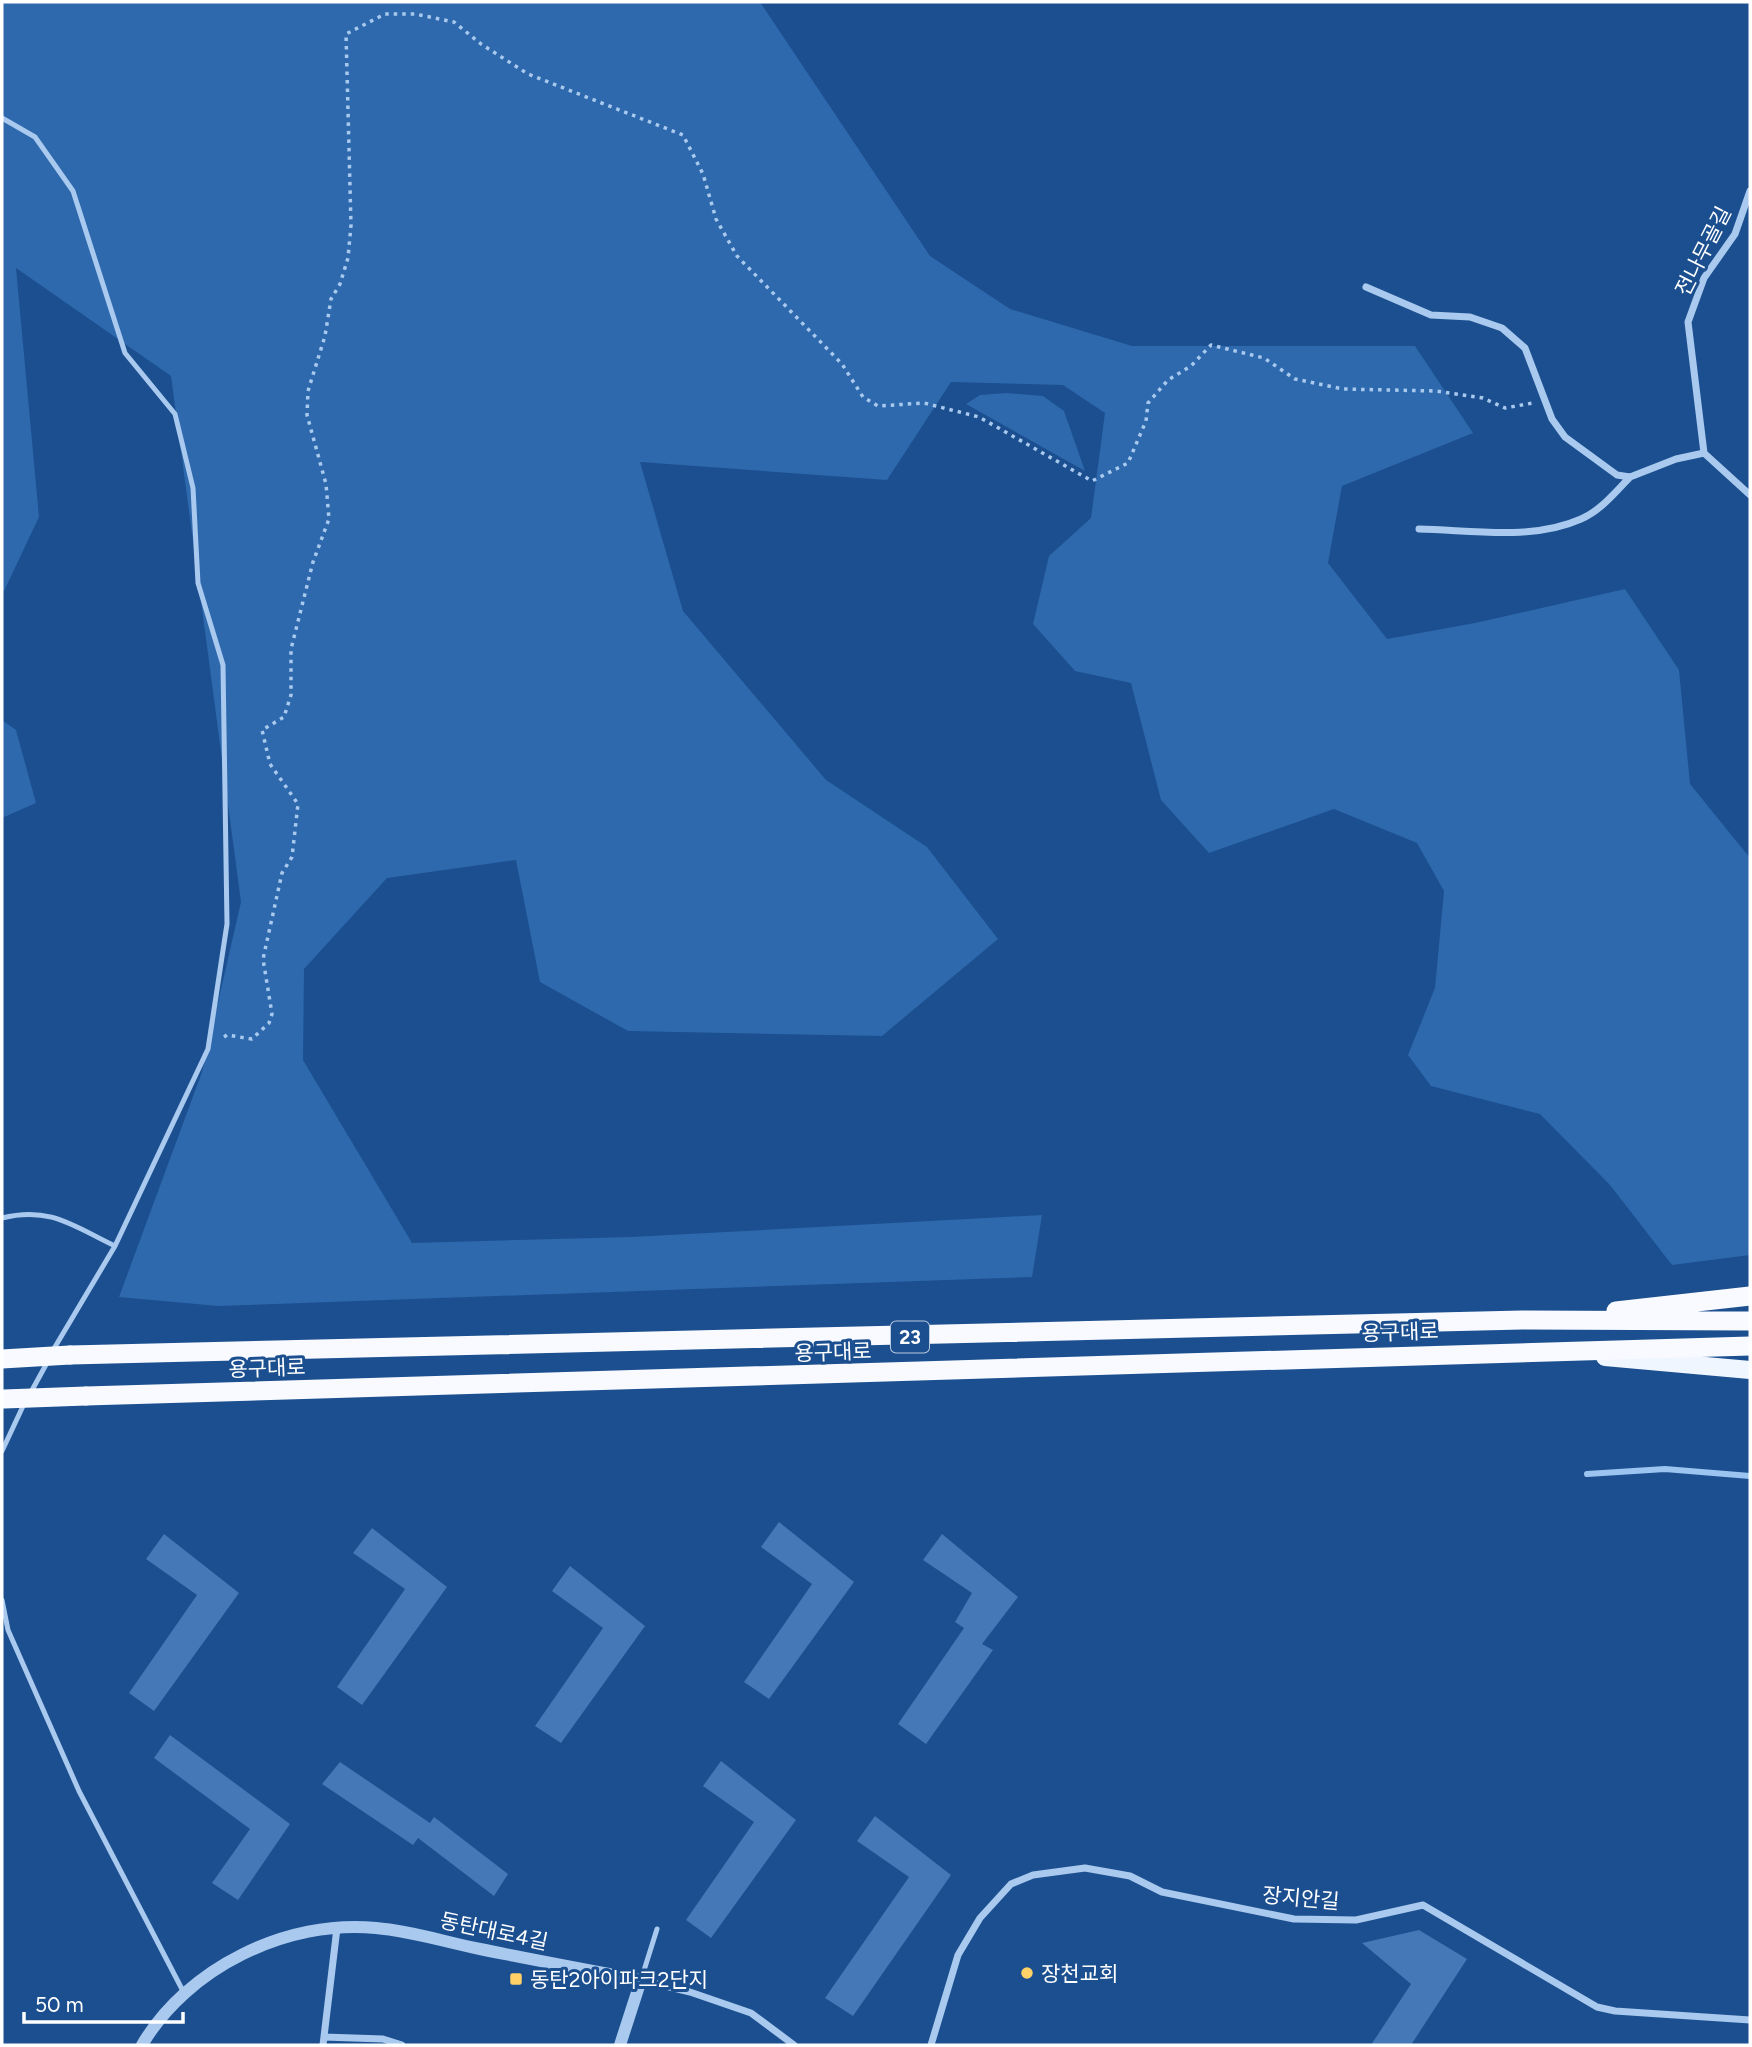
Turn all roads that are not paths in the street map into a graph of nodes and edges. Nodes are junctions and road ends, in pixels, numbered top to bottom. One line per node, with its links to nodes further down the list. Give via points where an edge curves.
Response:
1 (2, 118): 9 (lane, via 35,137 73,191 125,353 175,414 193,488 198,583 223,665 227,924 208,1049)
2 (1750, 191): 4 (street, 전나무골길, via 1735,234 1704,278 1688,322)
3 (1366, 287): 5 (street, via 1431,314 1470,317 1502,328 1525,348 1552,419 1565,437 1617,475)
4 (1704, 453): 5 (street); 6 (street)
5 (1630, 477): 7 (street, via 1607,502 1582,519 1538,531)
6 (1750, 495)
7 (1419, 529)
8 (2, 1218): 9 (lane, via 25,1212 46,1214)
9 (115, 1247): 18 (lane, via 82,1297)
10 (1750, 1296): 11 (highway)
11 (1522, 1320): 12 (highway, 용구대로 / 23); 15 (highway, 용구대로 / 23, bridge)
12 (1750, 1321)
13 (1750, 1346): 14 (highway, 용구대로 / 23)
14 (1529, 1350): 16 (main road); 17 (highway, 용구대로 / 23, bridge)
15 (2, 1359)
16 (1750, 1370)
17 (3, 1399)
18 (2, 1451)
19 (2, 1600): 23 (lane, via 8,1630 79,1791)
20 (337, 1928): 22 (street, 동탄대로4길, via 418,1933); 23 (street, 동탄대로4길, via 256,1948); 25 (street)
21 (657, 1929): 22 (lane)
22 (642, 1980): 28 (street); 29 (street, via 751,2012)
23 (184, 1993): 26 (street, 동탄대로4길)
24 (1750, 2020): 30 (street, 장지안길, via 1597,2007 1423,1905 1356,1920 1294,1919 1162,1892 1130,1876 1085,1868 1032,1875 1011,1884 980,1918 958,1955)
25 (323, 2041): 27 (street, via 383,2039)
26 (142, 2045)
27 (402, 2045)
28 (620, 2045)
29 (794, 2045)
30 (931, 2045)

